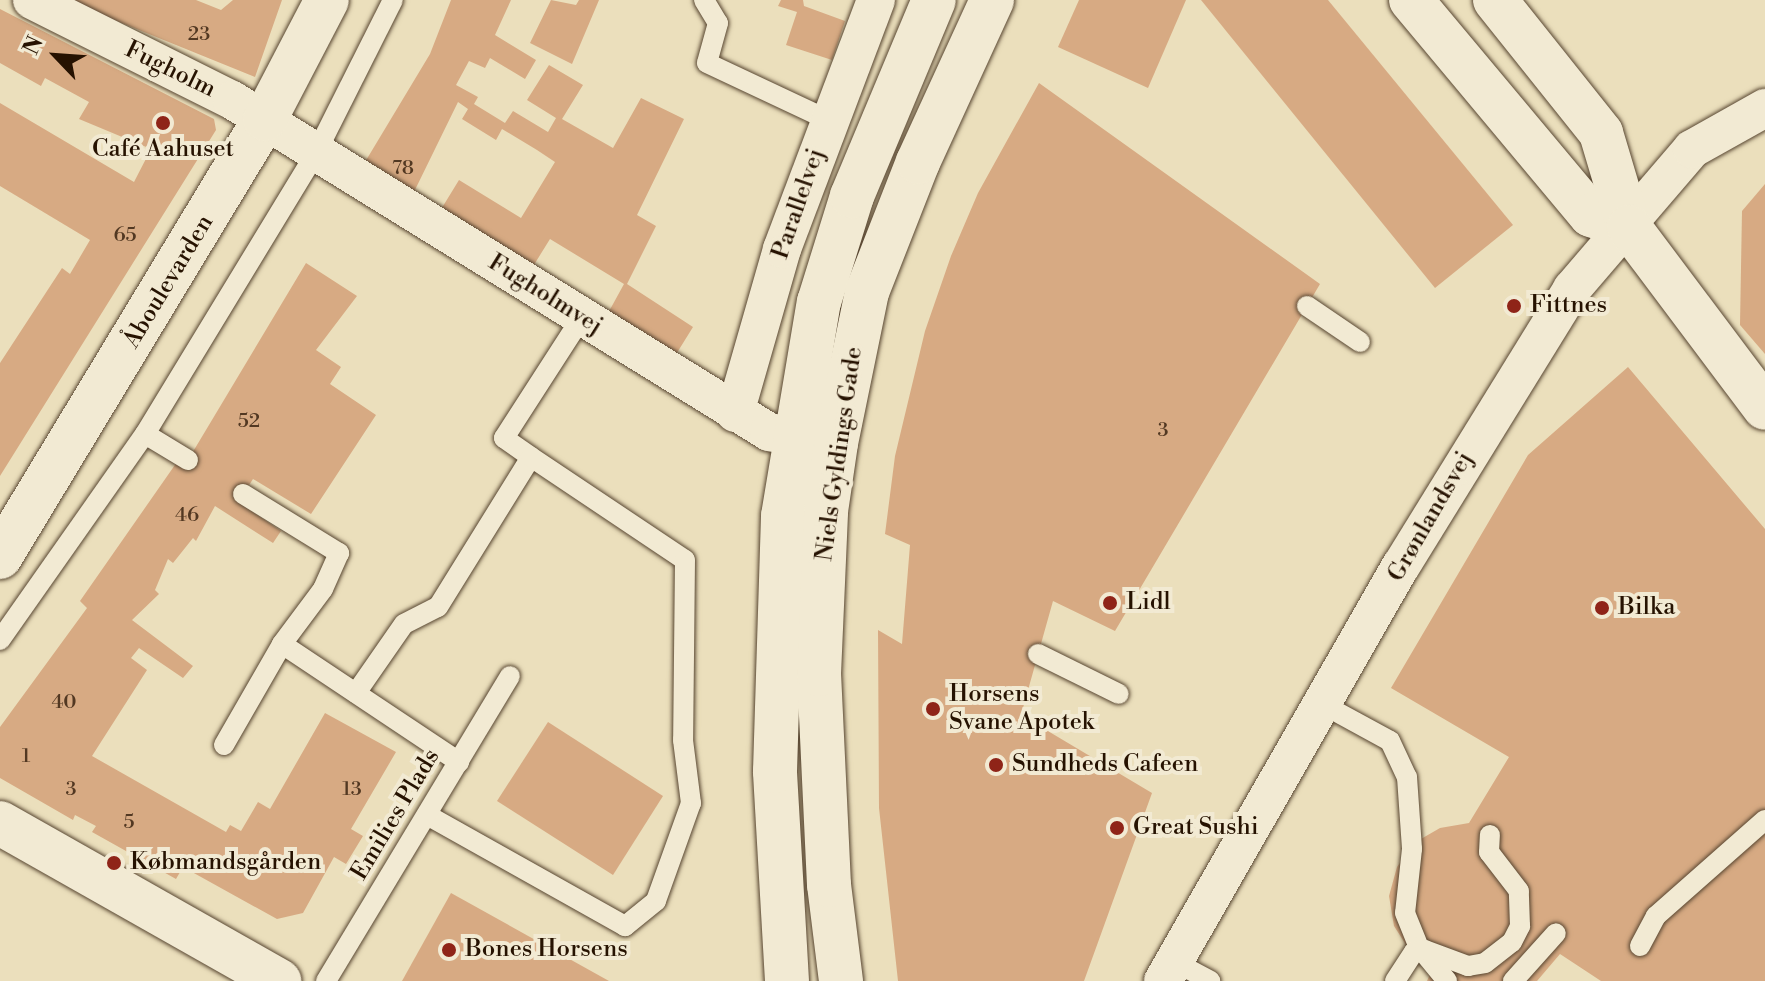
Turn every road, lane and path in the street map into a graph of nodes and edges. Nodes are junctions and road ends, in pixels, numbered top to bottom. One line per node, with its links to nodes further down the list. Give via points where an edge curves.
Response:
1 (32, 0): 11 (street, Fugholm)
2 (327, 0): 11 (street, Åboulevarden)
3 (393, 0): 13 (lane)
4 (704, 0): 12 (lane, via 718,23 707,63)
5 (876, 0): 12 (street, Parallelvej)
6 (934, 0): 21 (street, Niels Gyldings Gade, via 852,196 819,302)
7 (992, 0): 21 (street, Niels Gyldings Gade, via 918,162)
8 (1411, 0): 14 (street, via 1591,215)
9 (1495, 0): 14 (street, via 1601,133)
10 (1765, 108): 14 (street, Grønlandsvej, via 1692,149)
11 (265, 119): 13 (street, Fugholmvej); 25 (street, Åboulevarden)
12 (828, 120): 19 (street, Parallelvej, via 782,249)
13 (316, 153): 16 (street, Fugholmvej); 20 (lane)
14 (1629, 227): 18 (street); 32 (street, Grønlandsvej, via 1572,289 1495,407)
15 (1307, 306): 17 (lane)
16 (582, 317): 19 (street, Fugholmvej); 22 (lane, via 504,438)
17 (1360, 342)
18 (1765, 408)
19 (735, 413): 21 (street, Fugholmvej, via 769,432)
20 (145, 434): 23 (lane); 26 (lane)
21 (816, 441): 42 (street, Niels Gyldings Gade, via 778,599 775,771); 45 (street, Niels Gyldings Gade, via 826,511 819,674 829,885)
22 (531, 457): 30 (lane, via 438,607 404,624); 35 (lane, via 685,560 683,740 691,803 656,901 625,926)
23 (188, 460)
24 (243, 494): 27 (lane, via 339,553 323,589)
25 (0, 557)
26 (0, 640)
27 (282, 644): 30 (lane); 33 (lane)
28 (1038, 654): 31 (lane)
29 (510, 676): 34 (lane, Emilies Plads)
30 (356, 693): 34 (lane)
31 (1119, 694)
32 (1324, 705): 41 (street, Grønlandsvej); 48 (lane, via 1390,741 1407,777 1412,849 1405,913 1419,947)
33 (224, 745)
34 (459, 762): 35 (lane, Emilies Plads)
35 (427, 815): 44 (lane, Emilies Plads)
36 (1765, 820): 40 (lane, via 1656,916)
37 (0, 823): 43 (street)
38 (1490, 835): 47 (lane, via 1489,852 1519,891 1520,926 1512,942 1485,963 1468,966 1425,950 1414,952)
39 (1556, 933): 49 (lane)
40 (1640, 946)
41 (1169, 971): 46 (lane)
42 (788, 979)
43 (279, 981)
44 (326, 981)
45 (841, 981)
46 (1210, 981)
47 (1395, 981)
48 (1447, 981)
49 (1513, 981)

